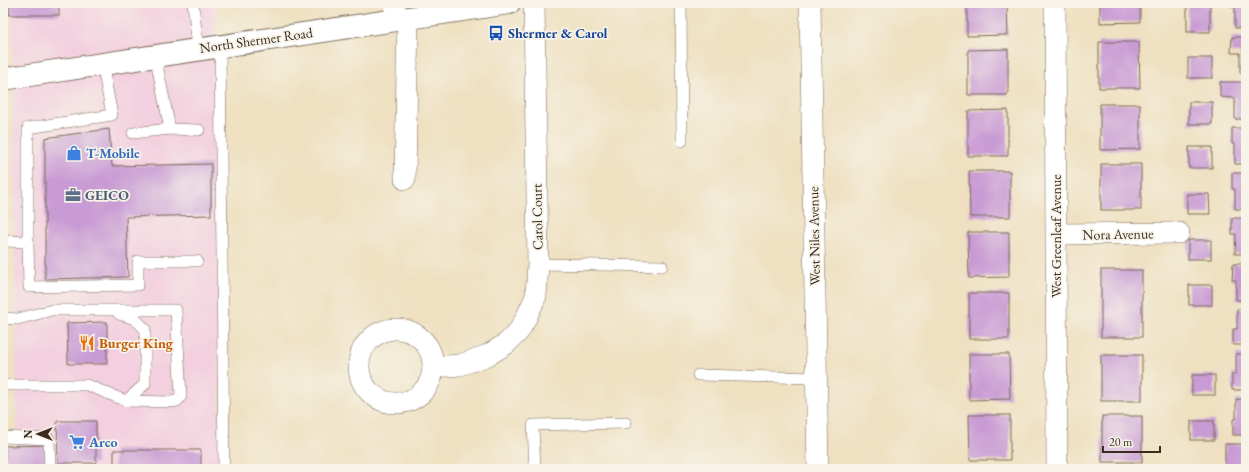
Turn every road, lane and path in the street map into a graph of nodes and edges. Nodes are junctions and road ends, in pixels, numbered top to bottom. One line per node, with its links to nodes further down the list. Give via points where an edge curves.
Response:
1 (193, 3): 9 (lane)
2 (509, 3): 7 (main road, North Shermer Road)
3 (534, 3): 23 (street, Carol Court)
4 (680, 3): 16 (lane)
5 (810, 3): 29 (street, West Niles Avenue)
6 (1055, 3): 19 (street, West Greenleaf Avenue)
7 (399, 14): 8 (main road, North Shermer Road); 17 (street)
8 (220, 46): 9 (main road, North Shermer Road); 35 (lane)
9 (198, 49): 10 (main road, North Shermer Road)
10 (155, 55): 11 (main road, North Shermer Road); 13 (lane)
11 (102, 63): 12 (main road, North Shermer Road); 21 (lane, via 112,116 28,128)
12 (3, 79)
13 (170, 129): 14 (lane); 15 (lane)
14 (199, 130)
15 (133, 133)
16 (682, 141)
17 (405, 179)
18 (1179, 233): 19 (street, Nora Avenue)
19 (1056, 234): 38 (street, West Greenleaf Avenue)
20 (3, 241): 21 (lane)
21 (28, 242): 22 (lane, via 29,287 138,285 138,261)
22 (197, 261)
23 (538, 264): 24 (lane); 27 (street, Carol Court, via 536,296 519,331 506,344 488,356 460,365)
24 (662, 266)
25 (102, 310): 26 (lane, via 52,310 18,319); 31 (lane, via 135,319 145,329 145,384); 31 (lane, via 176,310 181,396 177,401 171,402)
26 (3, 318)
27 (433, 367)
28 (698, 375): 29 (lane)
29 (816, 378): 37 (street, West Niles Avenue)
30 (3, 385): 31 (lane, via 86,385)
31 (126, 401)
32 (626, 423): 36 (lane, via 532,425)
33 (3, 437): 34 (lane, via 49,439)
34 (50, 469)
35 (224, 469)
36 (535, 469)
37 (818, 469)
38 (1057, 469)

